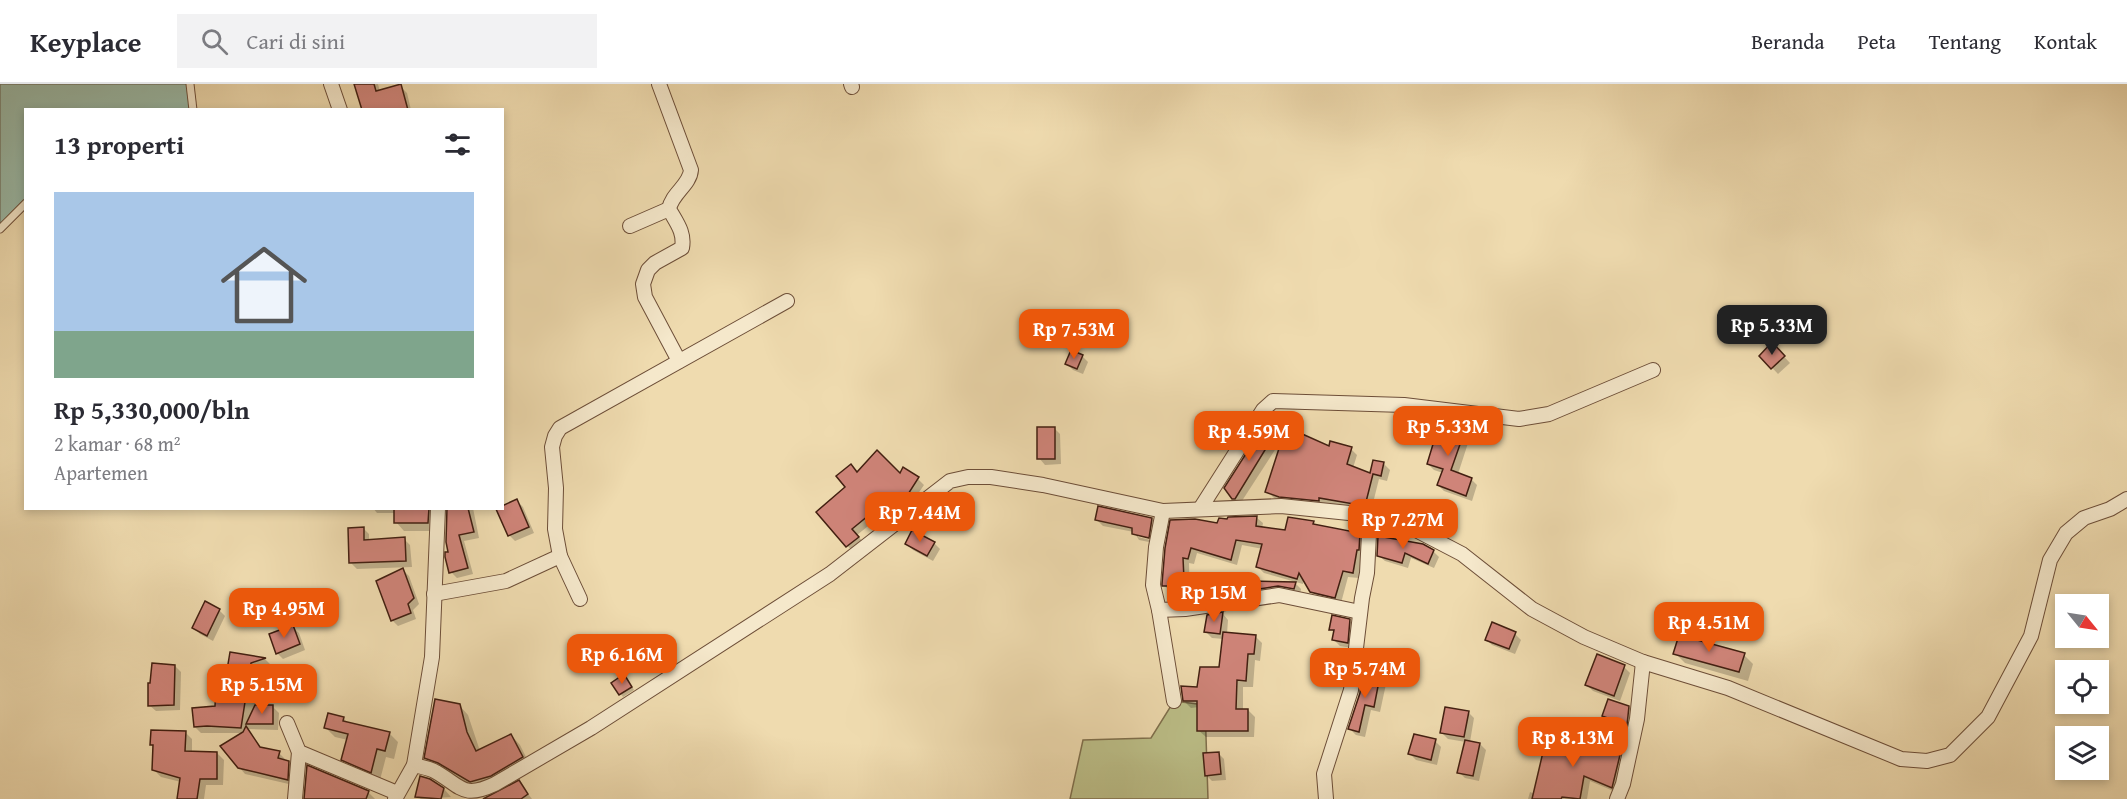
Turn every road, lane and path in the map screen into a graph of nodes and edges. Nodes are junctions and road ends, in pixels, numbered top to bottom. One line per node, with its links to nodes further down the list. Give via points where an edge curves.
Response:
1 (190, 84): 4 (lane)
2 (331, 84): 5 (street)
3 (659, 84): 7 (street, via 691,170 691,177 671,200)
4 (193, 108)
5 (339, 108)
6 (24, 205): 9 (lane)
7 (669, 209): 8 (street); 11 (street, via 682,232 682,248 655,263 643,284 645,297)
8 (630, 226)
9 (0, 229)
10 (788, 301): 11 (street)
11 (679, 362): 18 (street, via 560,429 555,436 555,529)
12 (1653, 370): 14 (street, via 1549,414 1519,419 1404,405 1273,400)
13 (2127, 499): 23 (street, via 2084,518 2066,533 2050,560 2031,636 1988,717 1950,754 1927,762 1901,759 1728,688)
14 (1200, 509): 16 (street); 17 (street, via 1281,506)
15 (438, 510): 19 (street)
16 (1163, 511): 21 (street, via 1153,585); 27 (street, via 991,477 950,481 830,574 591,728 495,784 481,791 459,789 435,771)
17 (1370, 515): 22 (street); 23 (street, via 1414,529 1462,554 1532,609)
18 (560, 556): 19 (street, via 506,581); 20 (street)
19 (434, 594): 27 (street, via 432,657)
20 (580, 599)
21 (1160, 610): 22 (street, via 1279,595); 24 (street)
22 (1360, 612): 30 (street, via 1350,694 1324,774)
23 (1643, 662): 31 (street, via 1637,719)
24 (1174, 701)
25 (287, 723): 26 (street)
26 (299, 752): 28 (street); 29 (street)
27 (414, 765): 28 (street)
28 (396, 796)
29 (295, 799)
30 (1326, 799)
31 (1617, 799)

